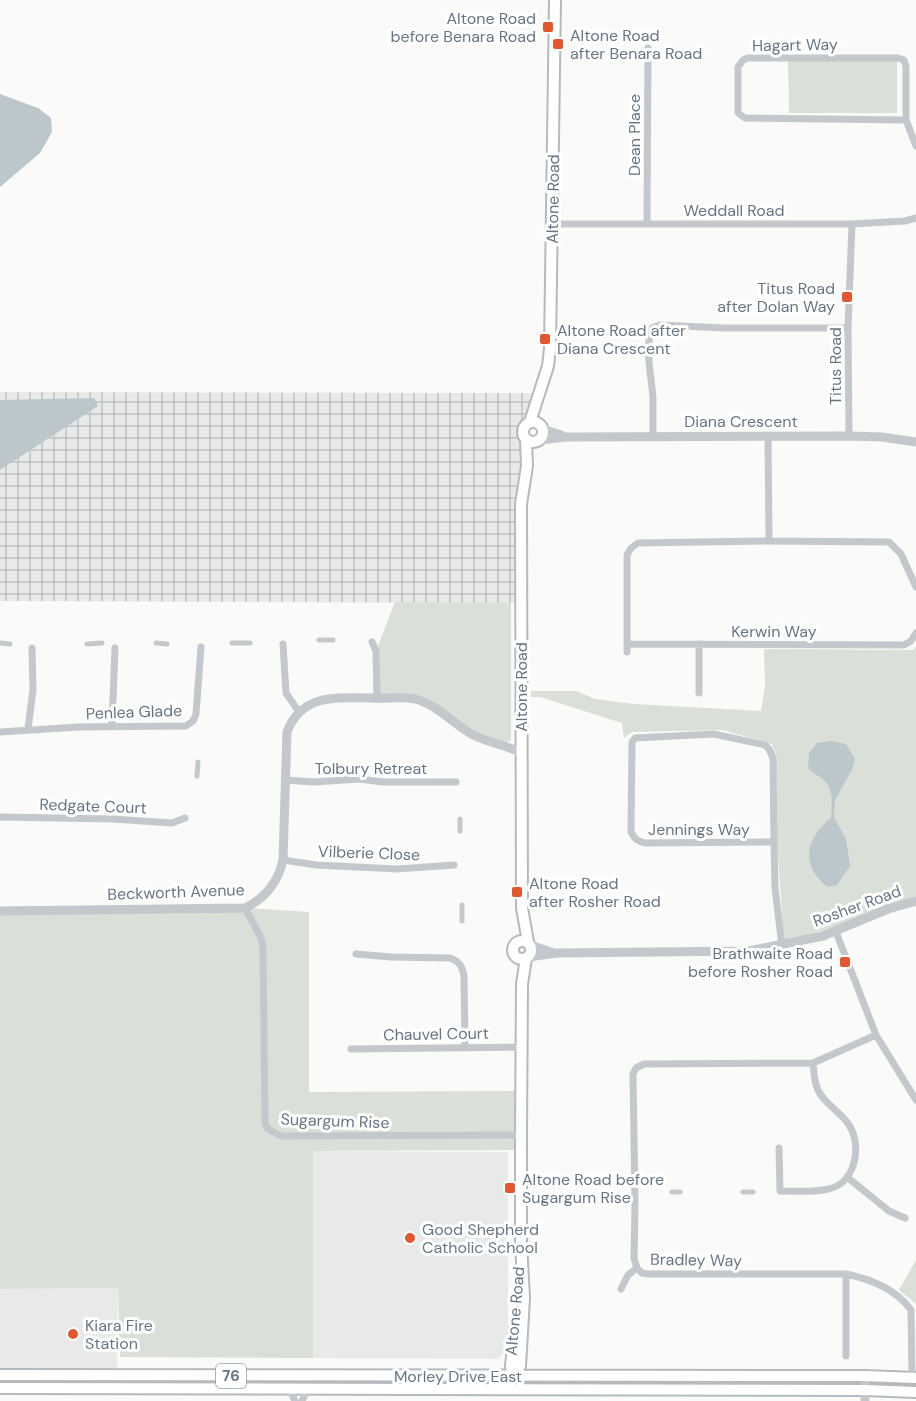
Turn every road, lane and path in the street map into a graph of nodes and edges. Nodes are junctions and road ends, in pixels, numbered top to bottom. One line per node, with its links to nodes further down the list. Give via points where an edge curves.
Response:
1 (554, 1): 7 (main road, Altone Road)
2 (648, 48): 6 (street, Dean Place)
3 (906, 120): 3 (street, Hagart Way, via 745,118 738,113 738,68 748,58 898,58 904,60 906,67); 4 (street, Hagart Way)
4 (916, 146)
5 (916, 218): 8 (street, Weddall Road)
6 (646, 223): 7 (street, Weddall Road); 8 (street, Weddall Road)
7 (552, 224): 10 (main road, Altone Road, via 550,349 540,393)
8 (852, 224): 9 (street, Titus Road)
9 (848, 328): 12 (street, via 652,328 649,357); 14 (street, Titus Road)
10 (538, 425): 11 (street, Diana Crescent); 15 (main road, via 523,430); 16 (main road, via 543,435)
11 (566, 436): 12 (street, Diana Crescent); 16 (street, Diana Crescent)
12 (653, 436): 13 (street, Diana Crescent)
13 (768, 436): 14 (street, Diana Crescent); 19 (street)
14 (849, 436): 17 (street, Diana Crescent)
15 (526, 439): 16 (main road, via 532,443); 18 (main road, Altone Road)
16 (539, 441): 18 (main road, Altone Road)
17 (916, 442)
18 (527, 466): 44 (main road, Altone Road, via 521,504)
19 (769, 541): 20 (street, Kerwin Way, via 889,542 901,554); 34 (street, Kerwin Way, via 651,541 631,548 627,555 627,648)
20 (916, 587)
21 (916, 633): 34 (street, Kerwin Way, via 904,645)
22 (333, 639): 23 (street)
23 (319, 640)
24 (372, 642): 39 (street, via 376,651)
25 (0, 643): 30 (street)
26 (102, 643): 31 (street)
27 (156, 643): 32 (street)
28 (232, 643): 29 (street)
29 (250, 643)
30 (10, 644)
31 (87, 644)
32 (168, 644)
33 (284, 644): 40 (street, via 286,693)
34 (699, 644): 38 (street)
35 (201, 647): 41 (street, Penlea Glade, via 196,714 190,724)
36 (32, 648): 42 (street, via 33,690)
37 (116, 648): 41 (street)
38 (699, 693)
39 (377, 698): 40 (street, via 324,699); 44 (street, via 423,702 473,735)
40 (299, 712): 47 (street, Beckworth Avenue, via 287,732)
41 (112, 726): 42 (street, Penlea Glade)
42 (28, 729): 43 (street, Penlea Glade)
43 (0, 732)
44 (521, 746): 59 (main road, Altone Road)
45 (198, 762): 46 (street)
46 (197, 776)
47 (285, 780): 48 (street, Tolbury Retreat); 54 (street, Beckworth Avenue)
48 (456, 782)
49 (0, 817): 50 (street, Redgate Court, via 172,823)
50 (184, 818)
51 (460, 819): 52 (street)
52 (460, 831)
53 (774, 842): 53 (street, Jennings Way, via 638,841 631,832 632,742 635,738 714,734 765,745 773,758); 65 (street, Jennings Way)
54 (283, 860): 55 (street, Vilberie Close, via 316,866 397,869); 58 (street, Beckworth Avenue, via 274,885)
55 (454, 866)
56 (916, 901): 62 (street, Rosher Road)
57 (462, 905): 61 (street)
58 (245, 908): 60 (street, Beckworth Avenue); 75 (street, Sugargum Rise, via 263,948 268,1129 281,1136)
59 (522, 908): 63 (main road, Altone Road); 64 (main road, Altone Road)
60 (0, 911)
61 (462, 921)
62 (836, 932): 65 (street, Rosher Road); 69 (street)
63 (515, 943): 64 (main road, via 522,940); 68 (main road, via 513,950)
64 (529, 944): 67 (street, Rosher Road); 68 (main road, via 531,951)
65 (782, 946): 67 (street, Rosher Road, via 749,951)
66 (356, 954): 70 (street, via 458,961 464,976)
67 (557, 954): 68 (street, Rosher Road)
68 (523, 957): 71 (main road, Altone Road)
69 (876, 1035): 73 (street, Bradley Way); 74 (street)
70 (465, 1047): 71 (street, Chauvel Court); 72 (street, Chauvel Court)
71 (522, 1047): 75 (main road, Altone Road)
72 (351, 1049)
73 (813, 1063): 77 (street, via 818,1092 855,1136 855,1162); 83 (street, Bradley Way, via 644,1064 636,1068 634,1258)
74 (916, 1100)
75 (520, 1135): 90 (main road, Altone Road, via 521,1243 511,1366)
76 (779, 1148): 77 (street, via 780,1191 834,1188)
77 (847, 1176): 82 (street, via 890,1211)
78 (672, 1192): 79 (street)
79 (680, 1192)
80 (743, 1192): 81 (street)
81 (753, 1192)
82 (905, 1218)
83 (638, 1268): 84 (street, Bradley Way, via 649,1275); 85 (street, via 628,1275)
84 (846, 1275): 86 (street); 92 (street, Bradley Way, via 893,1292 911,1310)
85 (621, 1288)
86 (846, 1356)
87 (0, 1376): 88 (main road, Morley Drive East / 76)
88 (21, 1376): 89 (main road, Morley Drive East / 76); 94 (main road, via 23,1383)
89 (114, 1376): 90 (main road, Morley Drive East / 76); 97 (main road, via 118,1386)
90 (517, 1376): 91 (main road, Morley Drive East / 76); 95 (main road, Altone Road, via 505,1387); 96 (main road, Altone Road, via 524,1383)
91 (865, 1376): 92 (main road, Morley Drive East / 76); 101 (street)
92 (914, 1378)
93 (0, 1388): 94 (main road, Morley Drive East / 76)
94 (39, 1389): 97 (main road, Morley Drive East / 76)
95 (494, 1389): 96 (main road, Morley Drive East / 76); 99 (main road, Morley Drive East / 76)
96 (546, 1389): 101 (main road, Morley Drive East / 76)
97 (128, 1390): 98 (main road, Morley Drive East / 76)
98 (290, 1390): 99 (main road, Morley Drive East / 76); 102 (street)
99 (307, 1390): 103 (street)
100 (916, 1392): 101 (main road, Morley Drive East / 76)
101 (865, 1395)
102 (295, 1401)
103 (302, 1401)

